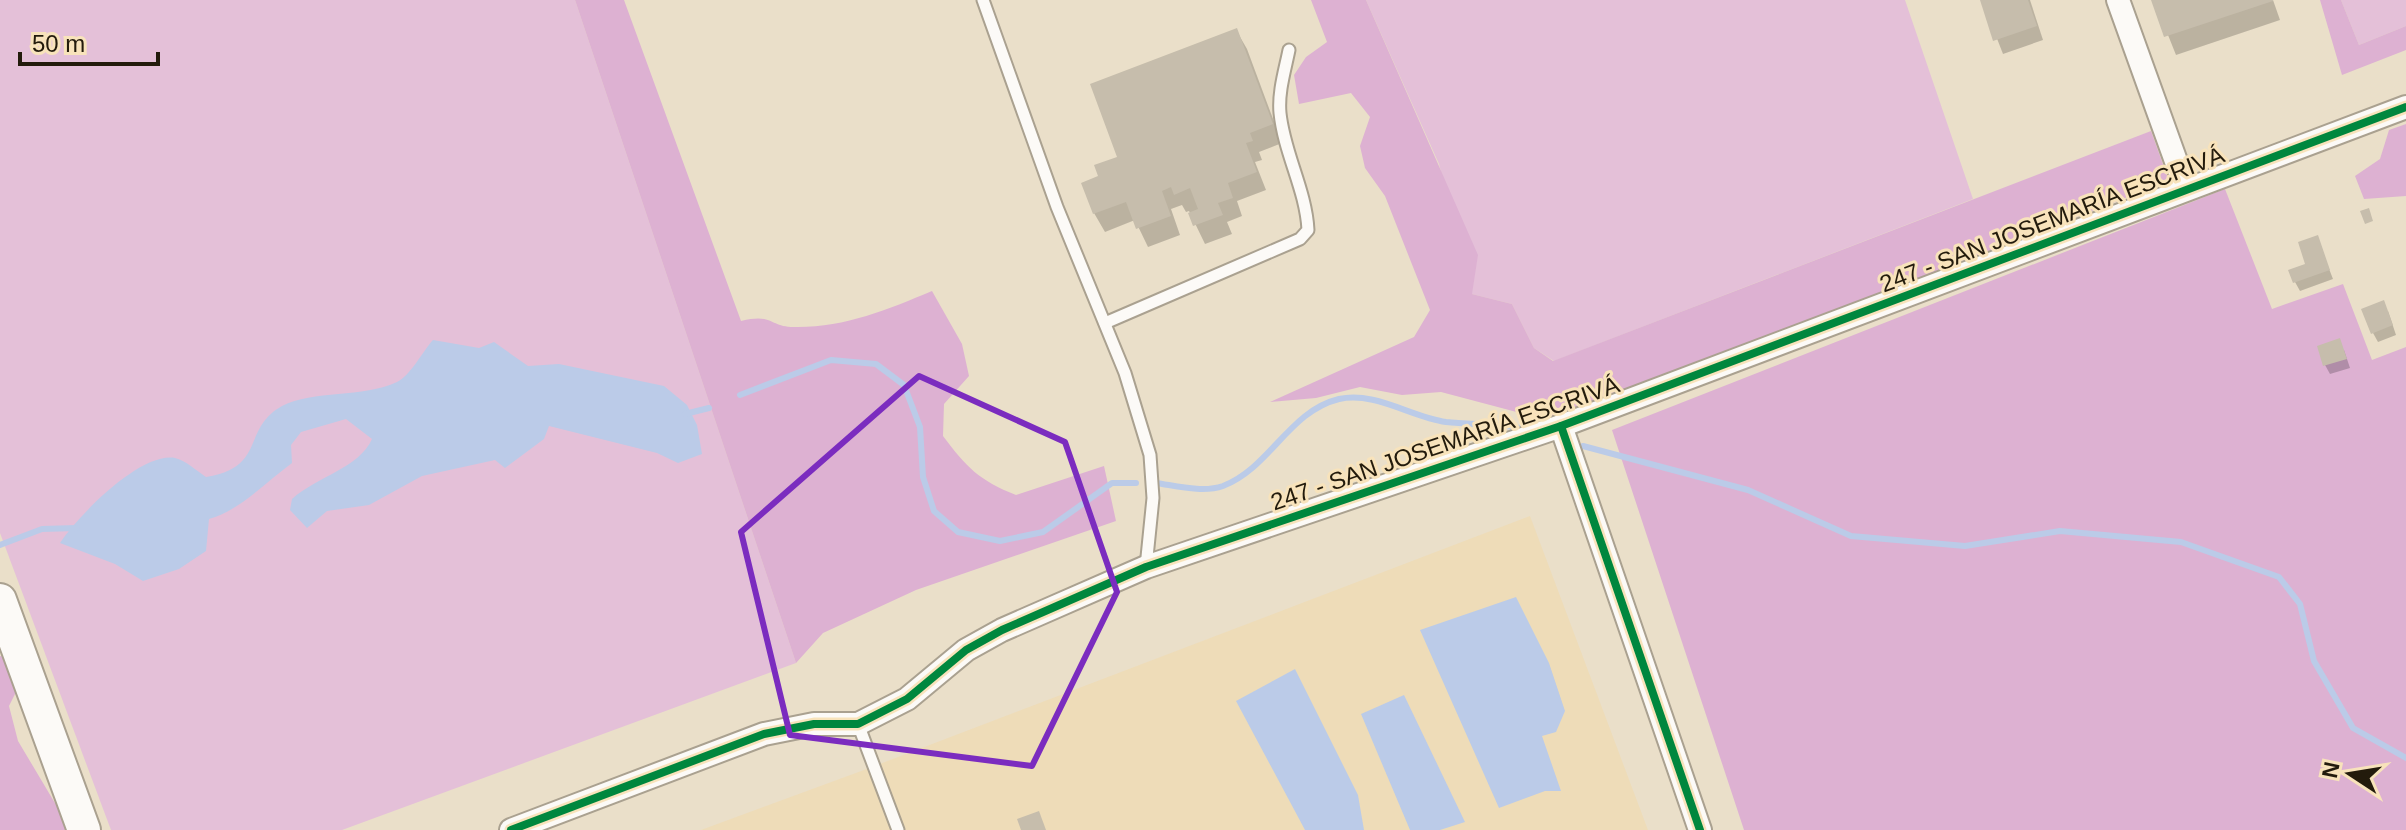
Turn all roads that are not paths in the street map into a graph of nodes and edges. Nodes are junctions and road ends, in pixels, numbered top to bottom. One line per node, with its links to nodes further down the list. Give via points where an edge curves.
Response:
1 (983, 0): 6 (lane)
2 (2118, 0): 5 (street)
3 (1289, 50): 6 (lane, via 1280,118 1307,205 1308,230 1300,239)
4 (2406, 107): 5 (street, 247 - SAN JOSEMARÍA ESCRIVÁ)
5 (2186, 189): 7 (street, 247 - SAN JOSEMARÍA ESCRIVÁ)
6 (1105, 323): 8 (lane, via 1150,455 1153,498)
7 (1561, 426): 8 (street, 247 - SAN JOSEMARÍA ESCRIVÁ); 14 (street)
8 (1146, 567): 10 (street, 247 - SAN JOSEMARÍA ESCRIVÁ, via 1002,630 966,650 907,699)
9 (0, 600): 11 (main road)
10 (858, 724): 12 (street, 247 - SAN JOSEMARÍA ESCRIVÁ, via 814,724 764,734); 13 (lane)
11 (84, 830)
12 (511, 830)
13 (898, 830)
14 (1700, 830)

